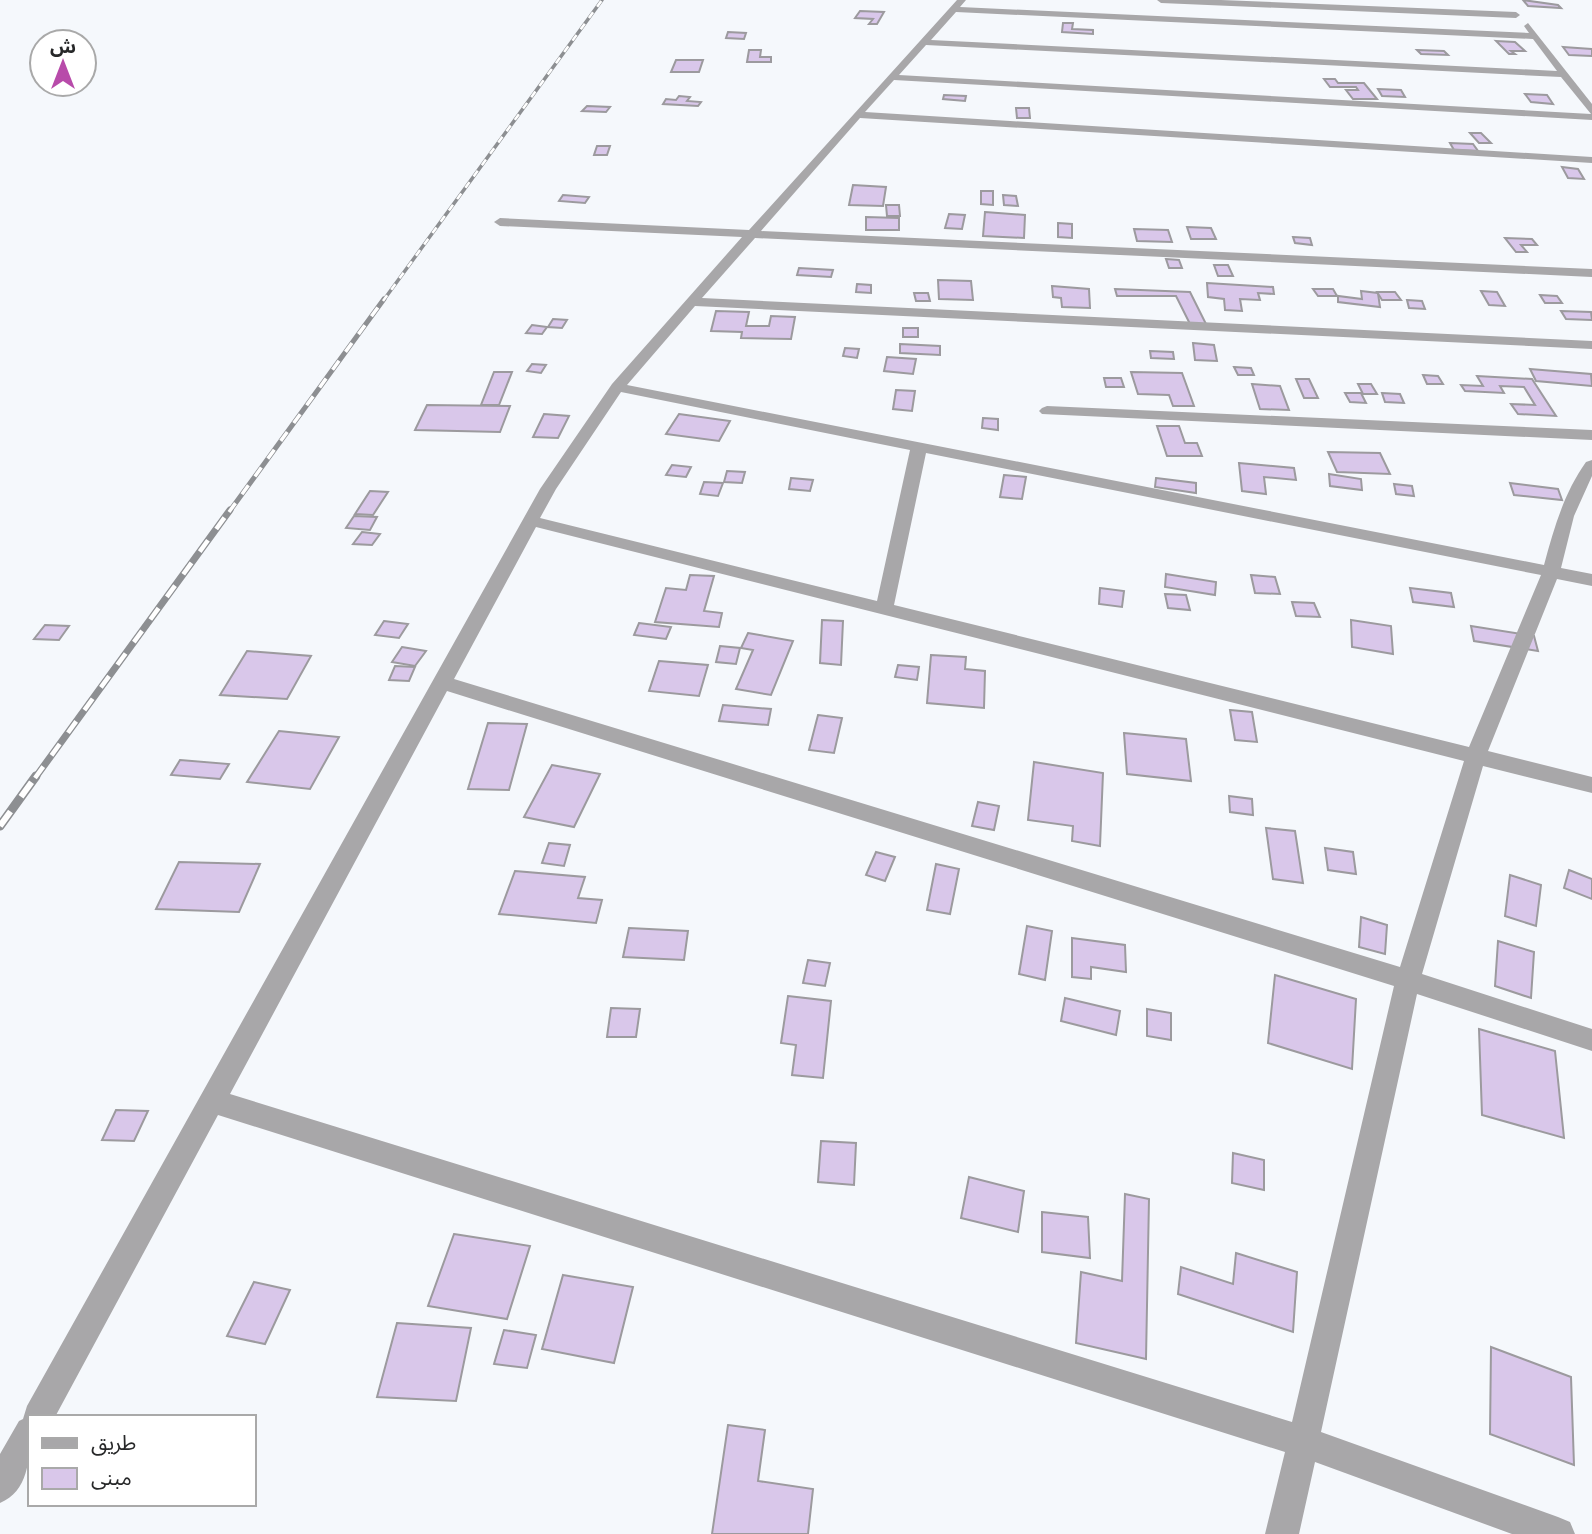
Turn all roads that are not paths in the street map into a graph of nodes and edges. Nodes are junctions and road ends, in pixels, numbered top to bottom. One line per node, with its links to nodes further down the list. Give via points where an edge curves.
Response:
1 (1161, 0): 4 (street)
2 (1500, 0): 4 (street)
3 (958, 5): 5 (street); 6 (street)
4 (1516, 15): 5 (street)
5 (1535, 36): 7 (street)
6 (924, 42): 7 (street); 8 (street)
7 (1562, 74): 9 (street)
8 (891, 77): 10 (street); 11 (street)
9 (1592, 111)
10 (857, 115): 12 (street); 14 (street)
11 (1592, 117)
12 (1592, 160)
13 (500, 222): 14 (street)
14 (751, 235): 15 (street); 16 (street)
15 (1592, 273)
16 (692, 302): 17 (street); 18 (street)
17 (1592, 345)
18 (617, 387): 21 (street); 23 (street)
19 (1047, 411): 20 (street)
20 (1592, 435)
21 (919, 447): 24 (street); 26 (street)
22 (1589, 475): 24 (street, via 1566,516)
23 (531, 522): 26 (street); 27 (street)
24 (1551, 572): 25 (street); 28 (street)
25 (1592, 580)
26 (884, 609): 28 (street)
27 (442, 682): 30 (street); 32 (street)
28 (1476, 755): 29 (street); 30 (street)
29 (1592, 785)
30 (1408, 980): 31 (street); 35 (street)
31 (1592, 1040)
32 (210, 1100): 33 (street); 35 (street)
33 (39, 1415)
34 (28, 1436): 36 (street)
35 (1302, 1441): 37 (street); 38 (street)
36 (0, 1487)
37 (1282, 1534)
38 (1558, 1534)

